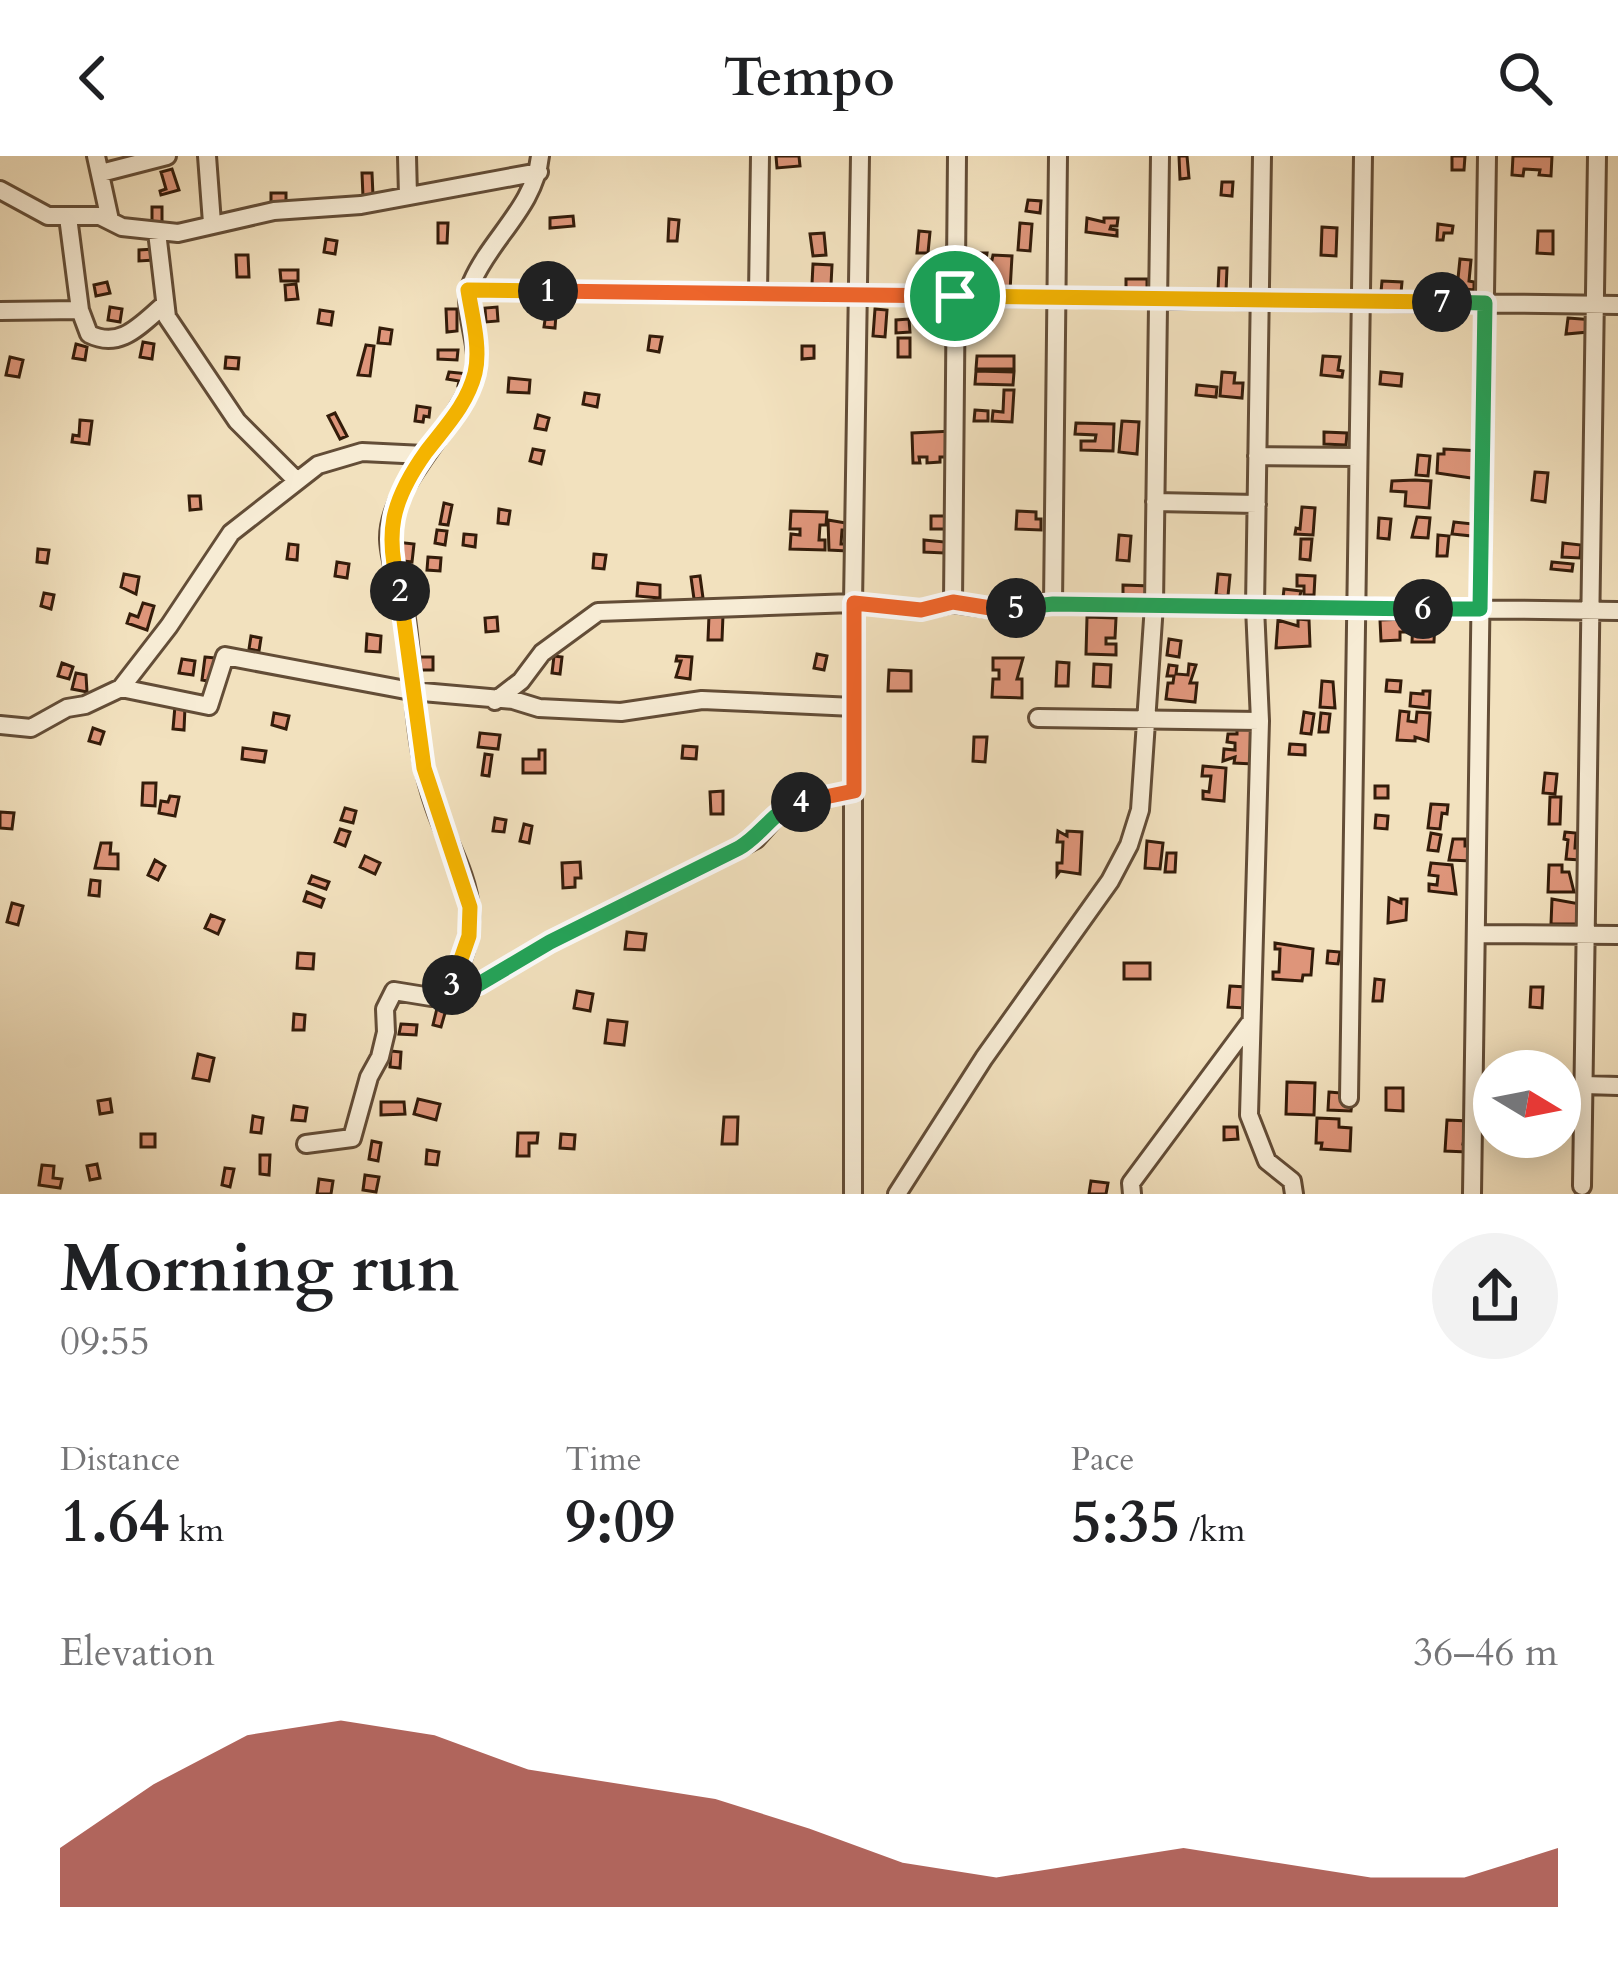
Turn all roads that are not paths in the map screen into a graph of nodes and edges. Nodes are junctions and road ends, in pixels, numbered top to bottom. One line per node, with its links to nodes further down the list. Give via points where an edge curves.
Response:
1 (167, 156): 14 (street)
2 (207, 156): 19 (street)
3 (407, 156): 16 (street)
4 (760, 156): 22 (street)
5 (860, 156): 23 (street)
6 (957, 156): 24 (street)
7 (1058, 156): 25 (street)
8 (1160, 156): 26 (street)
9 (1262, 156): 27 (street)
10 (1363, 156): 28 (street)
11 (1487, 156): 29 (street)
12 (1598, 156): 31 (street)
13 (539, 164): 16 (street); 21 (street, via 531,193)
14 (99, 165): 18 (street)
15 (0, 190): 17 (street, via 48,216)
16 (408, 196): 19 (street)
17 (68, 217): 18 (street); 33 (street)
18 (110, 220): 20 (street)
19 (212, 224): 20 (street)
20 (157, 232): 30 (street)
21 (468, 290): 22 (street); 35 (street, via 474,376 453,420)
22 (758, 294): 23 (street)
23 (858, 295): 24 (street); 42 (street)
24 (955, 296): 25 (street); 41 (street)
25 (1056, 298): 26 (street); 43 (street)
26 (1158, 299): 27 (street); 39 (street)
27 (1260, 300): 28 (street); 36 (street)
28 (1360, 301): 29 (street); 37 (street)
29 (1485, 303): 31 (street); 47 (street)
30 (165, 304): 33 (street, via 112,341 89,334); 38 (street, via 238,421)
31 (1595, 304): 32 (street); 48 (street)
32 (1618, 304)
33 (80, 310): 34 (street)
34 (0, 311)
35 (424, 454): 38 (street, via 342,455); 51 (street, via 389,540)
36 (1258, 456): 37 (street); 40 (street)
37 (1358, 457): 46 (street)
38 (297, 481): 50 (street, via 231,533)
39 (1155, 502): 40 (street); 44 (street)
40 (1257, 504): 45 (street)
41 (953, 602): 42 (street, via 921,610); 43 (street, via 1003,610)
42 (854, 603): 52 (street, via 598,612); 53 (street)
43 (1053, 604): 44 (street)
44 (1154, 605): 45 (street); 55 (street)
45 (1255, 607): 46 (street); 56 (street)
46 (1356, 608): 47 (street); 66 (street)
47 (1480, 609): 48 (street); 59 (street)
48 (1591, 611): 49 (street); 60 (street)
49 (1618, 611)
50 (121, 688): 51 (street, via 209,706 225,656); 57 (street, via 31,728)
51 (411, 691): 52 (street); 62 (street, via 424,768 470,907)
52 (495, 701): 53 (street, via 621,712 703,700)
53 (854, 707): 58 (street)
54 (1038, 718): 55 (street)
55 (1149, 719): 56 (street); 71 (street, via 1139,810 1110,881)
56 (1260, 721): 63 (street)
57 (0, 724)
58 (854, 791): 62 (street, via 785,806 756,839 479,984); 70 (street)
59 (1476, 934): 60 (street); 73 (street)
60 (1586, 935): 61 (street); 64 (street)
61 (1618, 935)
62 (450, 988): 67 (street, via 431,997 394,991 352,1138)
63 (1249, 1023): 69 (street); 72 (street, via 1249,1115 1267,1161 1292,1181)
64 (1584, 1085): 65 (street); 68 (street)
65 (1618, 1086)
66 (1349, 1097)
67 (306, 1144)
68 (1582, 1186)
69 (1128, 1190)
70 (854, 1194)
71 (897, 1194)
72 (1294, 1194)
73 (1472, 1194)

